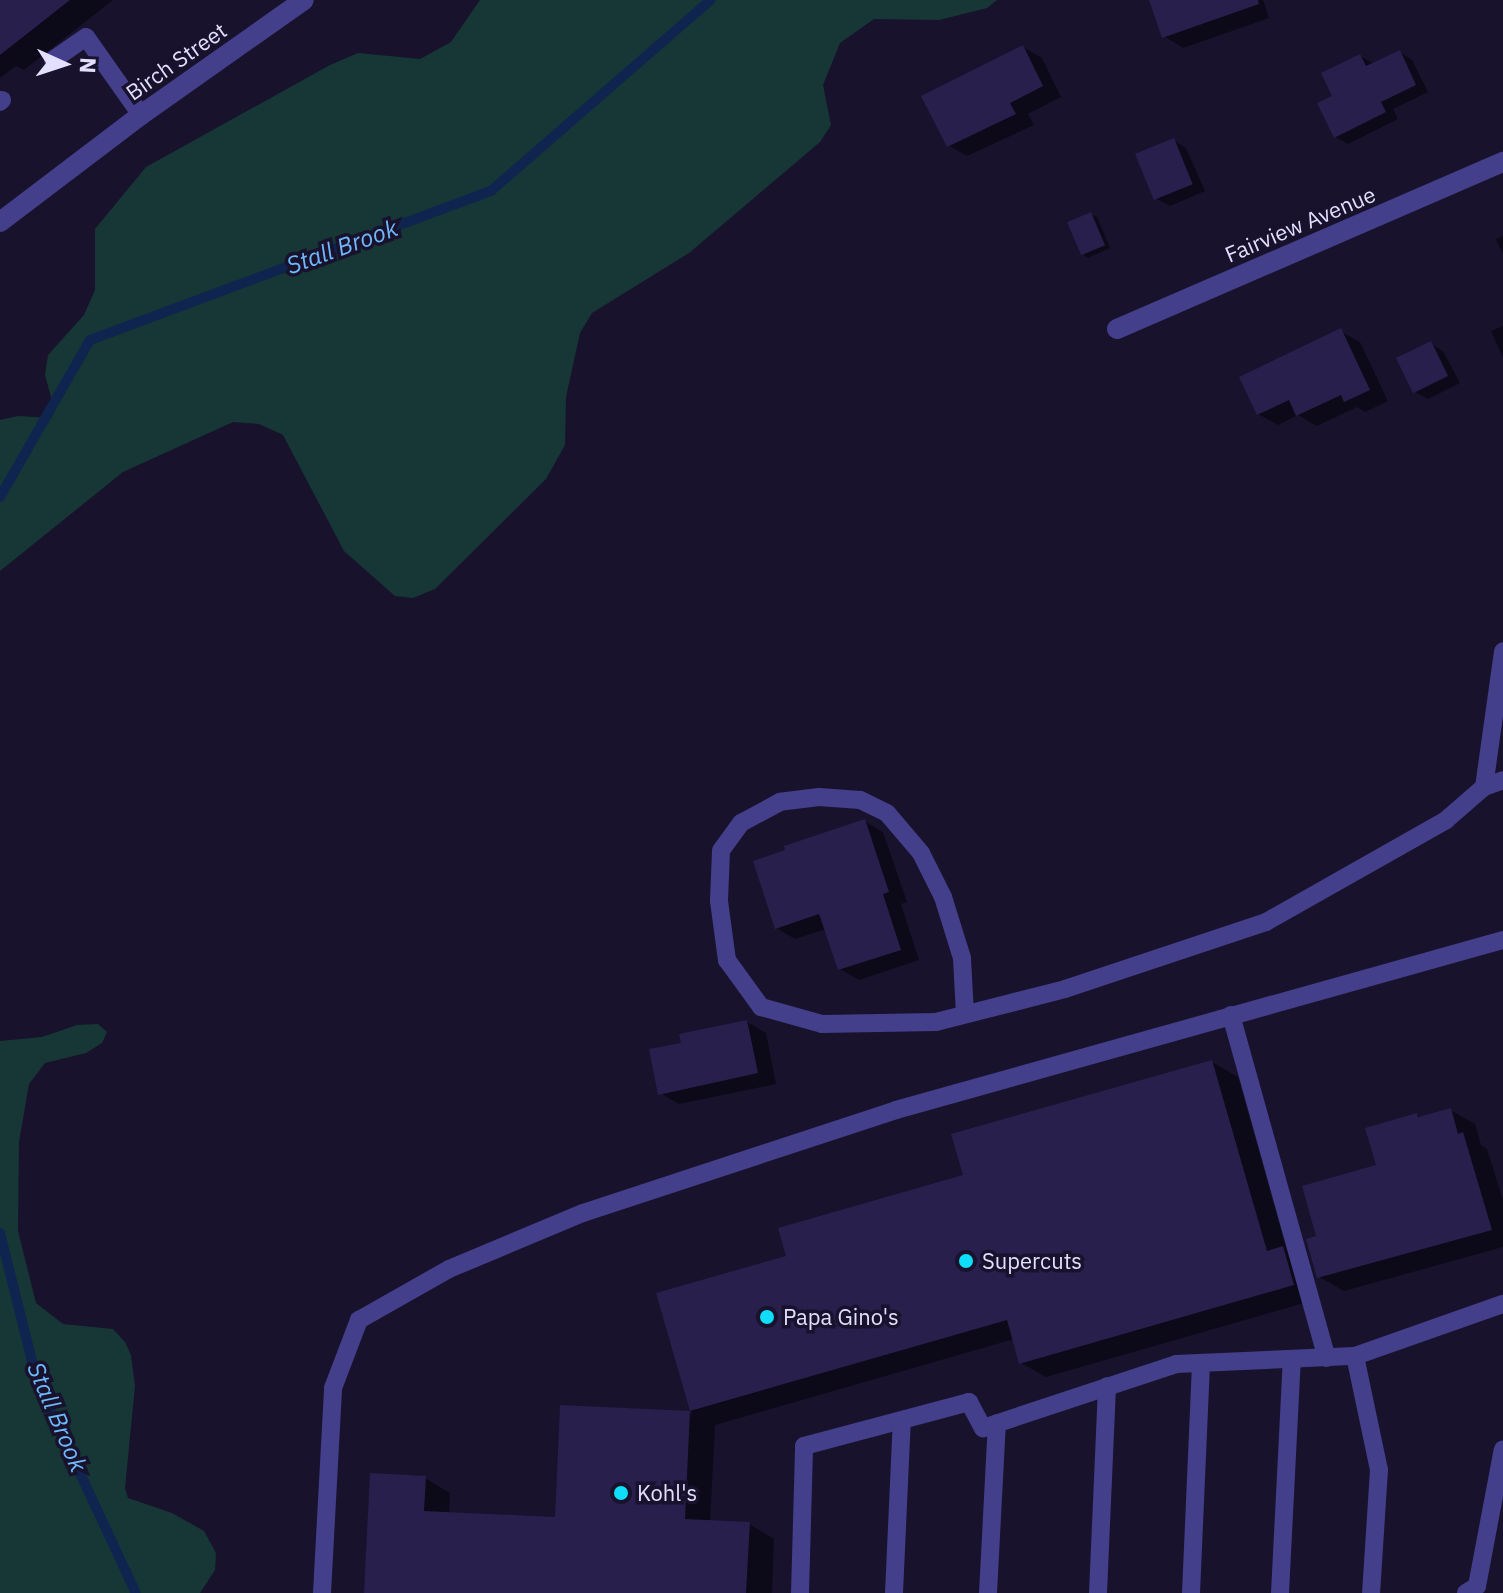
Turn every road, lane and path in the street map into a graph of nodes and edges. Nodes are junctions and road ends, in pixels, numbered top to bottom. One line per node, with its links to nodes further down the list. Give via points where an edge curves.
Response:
1 (304, 0): 3 (street, Birch Street)
2 (53, 60): 3 (lane, via 86,37)
3 (141, 115): 5 (street, Birch Street)
4 (1503, 162): 6 (street, Fairview Avenue)
5 (0, 222)
6 (1117, 329)
7 (1503, 651): 9 (lane)
8 (1503, 780): 9 (lane)
9 (1484, 787): 12 (lane, via 1446,820 1266,922 1065,989)
10 (1500, 940): 11 (lane); 13 (lane)
11 (1503, 960)
12 (965, 1014): 12 (lane, via 962,958 943,897 921,853 887,813 860,800 819,797 780,802 741,823 721,851 719,901 727,960 761,1007 822,1024 936,1022)
13 (1231, 1015): 16 (lane); 23 (lane, via 896,1110 583,1213 449,1269 359,1320 333,1388)
14 (1503, 1304): 15 (lane)
15 (1355, 1356): 16 (lane); 30 (lane, via 1379,1470)
16 (1327, 1358): 17 (lane)
17 (1292, 1359): 18 (lane); 29 (lane)
18 (1201, 1363): 19 (lane, via 1176,1364); 28 (lane)
19 (1107, 1386): 21 (lane); 27 (lane)
20 (902, 1420): 21 (lane, via 969,1402 983,1428); 24 (lane, via 804,1446); 25 (lane)
21 (997, 1423): 26 (lane)
22 (1503, 1449): 31 (lane, via 1477,1586)
23 (322, 1593)
24 (800, 1593)
25 (894, 1593)
26 (988, 1593)
27 (1098, 1593)
28 (1191, 1593)
29 (1280, 1593)
30 (1371, 1593)
31 (1466, 1593)

